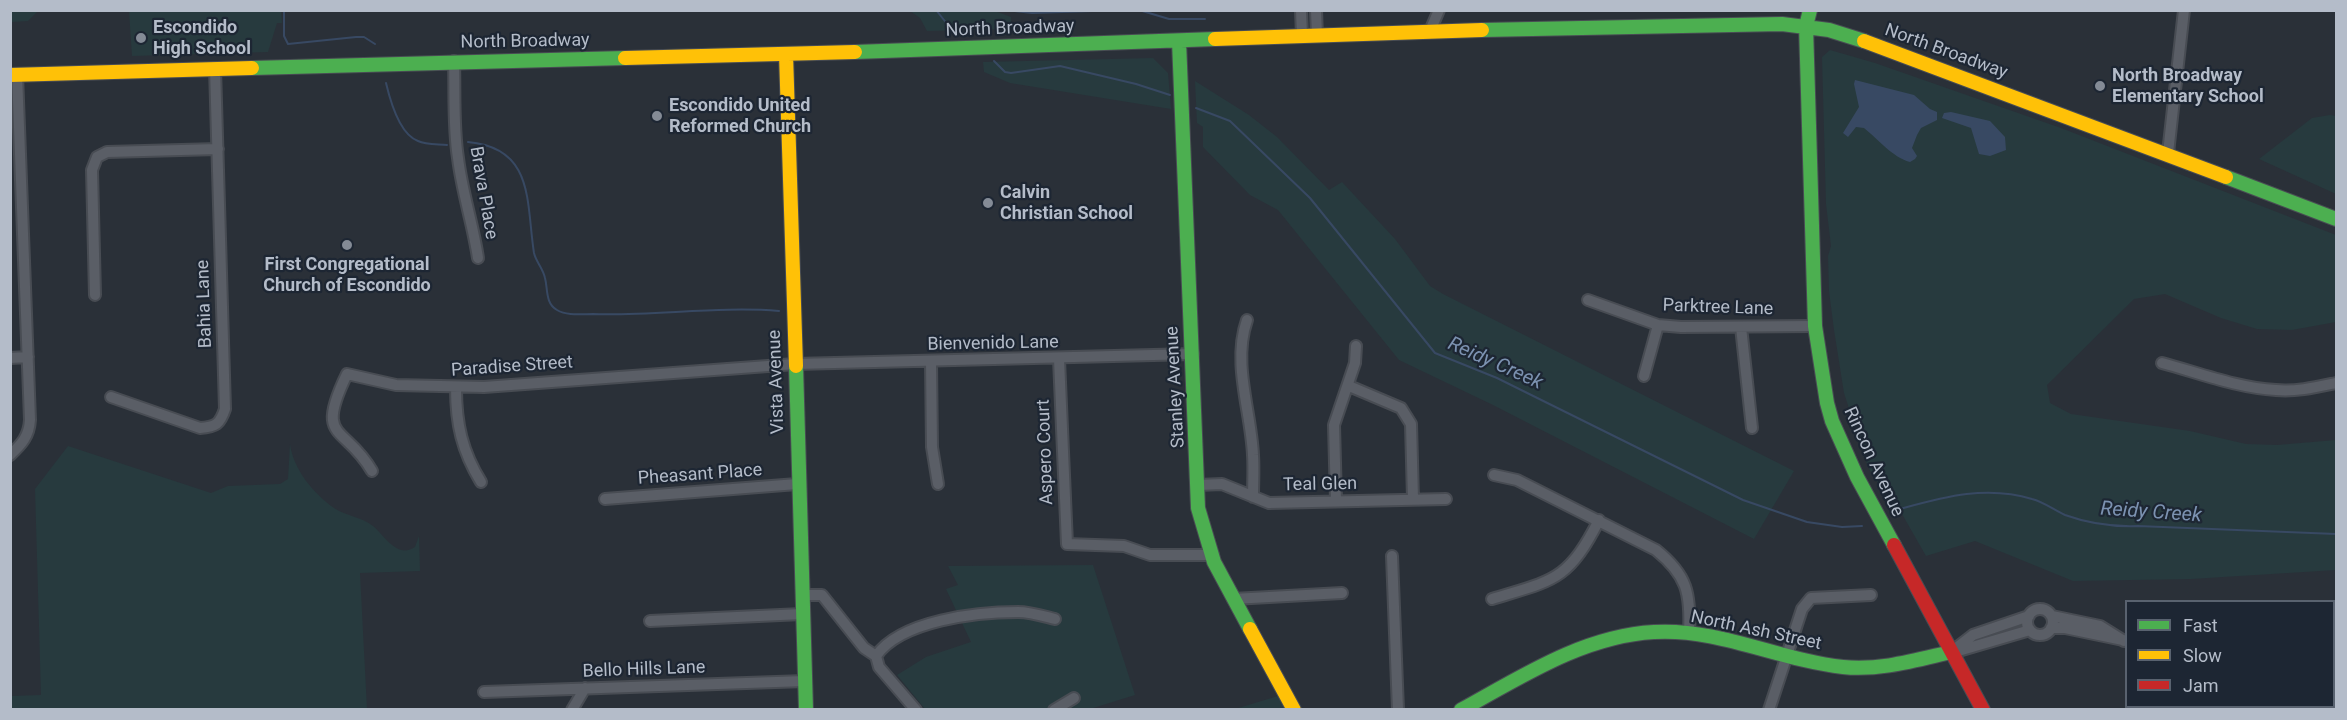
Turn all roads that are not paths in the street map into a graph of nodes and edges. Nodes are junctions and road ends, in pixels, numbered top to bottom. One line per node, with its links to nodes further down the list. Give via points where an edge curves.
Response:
1 (1301, 10): 9 (street)
2 (1316, 10): 10 (street)
3 (1439, 10): 8 (street)
4 (1798, 10): 7 (main road)
5 (1810, 10): 7 (main road)
6 (2184, 10): 17 (street)
7 (1806, 27): 8 (main road, North Broadway, via 1760,23); 17 (main road, North Broadway, via 1886,48); 24 (main road, Rincon Avenue)
8 (1430, 31): 10 (main road, North Broadway)
9 (1302, 36): 10 (main road, North Broadway); 11 (main road, North Broadway)
10 (1317, 36)
11 (1179, 41): 12 (main road, North Broadway); 27 (main road, Stanley Avenue)
12 (786, 54): 13 (main road, North Broadway); 33 (main road, Vista Avenue)
13 (454, 61): 14 (main road, North Broadway); 19 (street, Brava Place, via 457,156)
14 (215, 68): 15 (main road, North Broadway); 16 (street, Bahia Lane)
15 (14, 74): 28 (street)
16 (218, 149): 20 (street, via 107,152 97,157 92,170); 38 (street, Bahia Lane, via 225,409 221,421 215,427 200,428)
17 (2168, 153): 18 (main road, North Broadway)
18 (2337, 219)
19 (478, 258)
20 (95, 295)
21 (1588, 300): 23 (street, Parktree Lane)
22 (1247, 320): 47 (street, via 1241,354 1253,455)
23 (1658, 325): 25 (street, Parktree Lane); 34 (street)
24 (1815, 326): 25 (street, Parktree Lane); 69 (main road, Rincon Avenue, via 1832,422 1857,477)
25 (1741, 327): 39 (street)
26 (1356, 346): 36 (street)
27 (1193, 354): 30 (street, Bienvenido Lane); 46 (main road, Stanley Avenue)
28 (28, 357): 29 (street); 40 (street, via 29,432)
29 (10, 358)
30 (1059, 359): 31 (street, Bienvenido Lane); 53 (street, Aspero Court, via 1067,544 1124,546 1150,555)
31 (931, 362): 33 (street, Bienvenido Lane); 45 (street, via 932,447)
32 (2162, 363): 35 (street, via 2276,390)
33 (795, 364): 37 (street, Paradise Street); 44 (main road, Vista Avenue)
34 (1644, 376)
35 (2337, 382)
36 (1348, 386): 50 (street, via 1401,408 1408,415); 51 (street, via 1334,425)
37 (456, 388): 41 (street, Paradise Street, via 396,385 347,374 337,395 333,421 337,433 363,456); 43 (street, via 460,437 468,462)
38 (111, 397)
39 (1752, 428)
40 (10, 455)
41 (372, 471)
42 (1494, 475): 52 (street, via 1517,480)
43 (481, 482)
44 (797, 484): 48 (street, Pheasant Place); 56 (main road, Vista Avenue)
45 (938, 484)
46 (1198, 485): 47 (street, Teal Glen, via 1222,484); 53 (main road, Stanley Avenue, via 1198,508)
47 (1253, 497): 51 (street, Teal Glen, via 1269,503)
48 (605, 499)
49 (1446, 499): 50 (street, Teal Glen)
50 (1413, 500): 51 (street, Teal Glen)
51 (1336, 501)
52 (1599, 520): 58 (street, via 1583,553 1558,576); 67 (street, via 1656,549 1675,565 1687,587)
53 (1212, 555): 59 (main road, Stanley Avenue)
54 (1392, 556): 82 (street)
55 (1342, 593): 59 (street)
56 (802, 595): 60 (main road, Vista Avenue); 70 (street, via 822,596 864,648)
57 (1871, 595): 71 (street, via 1811,598 1802,609)
58 (1492, 598)
59 (1233, 599): 81 (main road, Stanley Avenue)
60 (802, 614): 64 (street); 72 (main road, Vista Avenue)
61 (2029, 616): 62 (street, via 2038,609); 66 (street); 69 (street, via 1973,635)
62 (2052, 616): 65 (street); 68 (street, via 2100,626)
63 (1055, 619): 70 (street, via 1021,612 955,616 914,630)
64 (650, 621)
65 (2051, 628): 66 (street, via 2041,635); 68 (street)
66 (2030, 630): 69 (street)
67 (1689, 633): 71 (main road, North Ash Street); 76 (main road, North Ash Street, via 1655,632 1599,643 1560,657)
68 (2125, 641)
69 (1951, 652): 71 (main road, North Ash Street, via 1888,665 1846,667); 85 (main road, Rincon Avenue)
70 (876, 656): 79 (street, via 879,667)
71 (1787, 656): 84 (street)
72 (805, 681): 73 (street, Bello Hills Lane); 78 (main road, Vista Avenue)
73 (585, 688): 74 (street, Bello Hills Lane); 77 (street)
74 (484, 692)
75 (1074, 698): 80 (street)
76 (1477, 706): 83 (main road, North Ash Street)
77 (572, 710)
78 (806, 710)
79 (916, 710)
80 (1054, 710)
81 (1294, 710)
82 (1398, 710)
83 (1461, 710)
84 (1769, 710)
85 (1983, 710)

